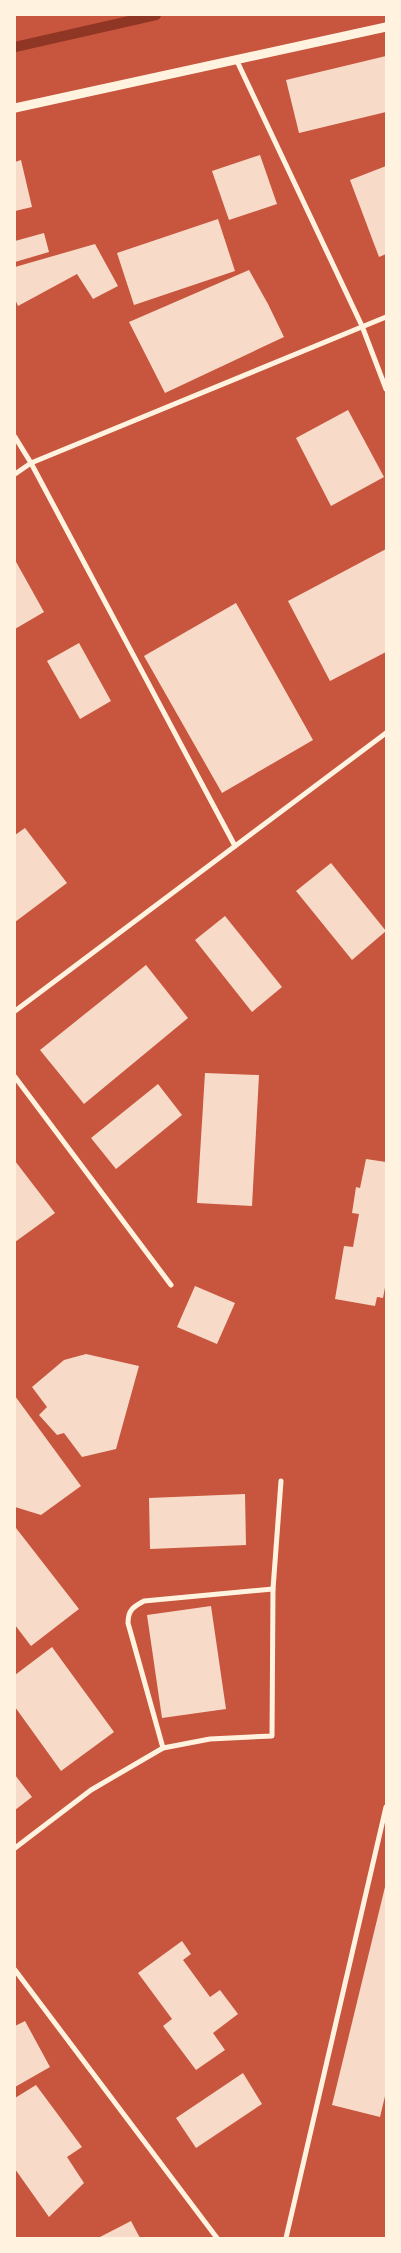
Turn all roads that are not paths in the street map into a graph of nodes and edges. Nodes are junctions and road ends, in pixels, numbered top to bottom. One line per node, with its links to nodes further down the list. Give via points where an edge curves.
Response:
1 (386, 27): 2 (street)
2 (235, 59): 3 (street); 5 (street)
3 (15, 108)
4 (386, 317): 5 (street)
5 (362, 326): 6 (street); 8 (street)
6 (386, 389)
7 (15, 437): 8 (street)
8 (30, 463): 9 (street); 11 (street)
9 (15, 474)
10 (386, 733): 11 (street)
11 (235, 846): 12 (street)
12 (15, 1011)
13 (15, 1077): 14 (street)
14 (171, 1285)
15 (281, 1481): 16 (street)
16 (274, 1589): 17 (street, via 272,1736 210,1738); 17 (street, via 144,1601 128,1613 128,1623)
17 (163, 1748): 19 (street, via 91,1790)
18 (386, 1807): 24 (street)
19 (15, 1848)
20 (15, 1970): 21 (street)
21 (22, 1980): 22 (street); 23 (street)
22 (15, 1984)
23 (217, 2238)
24 (286, 2238)

